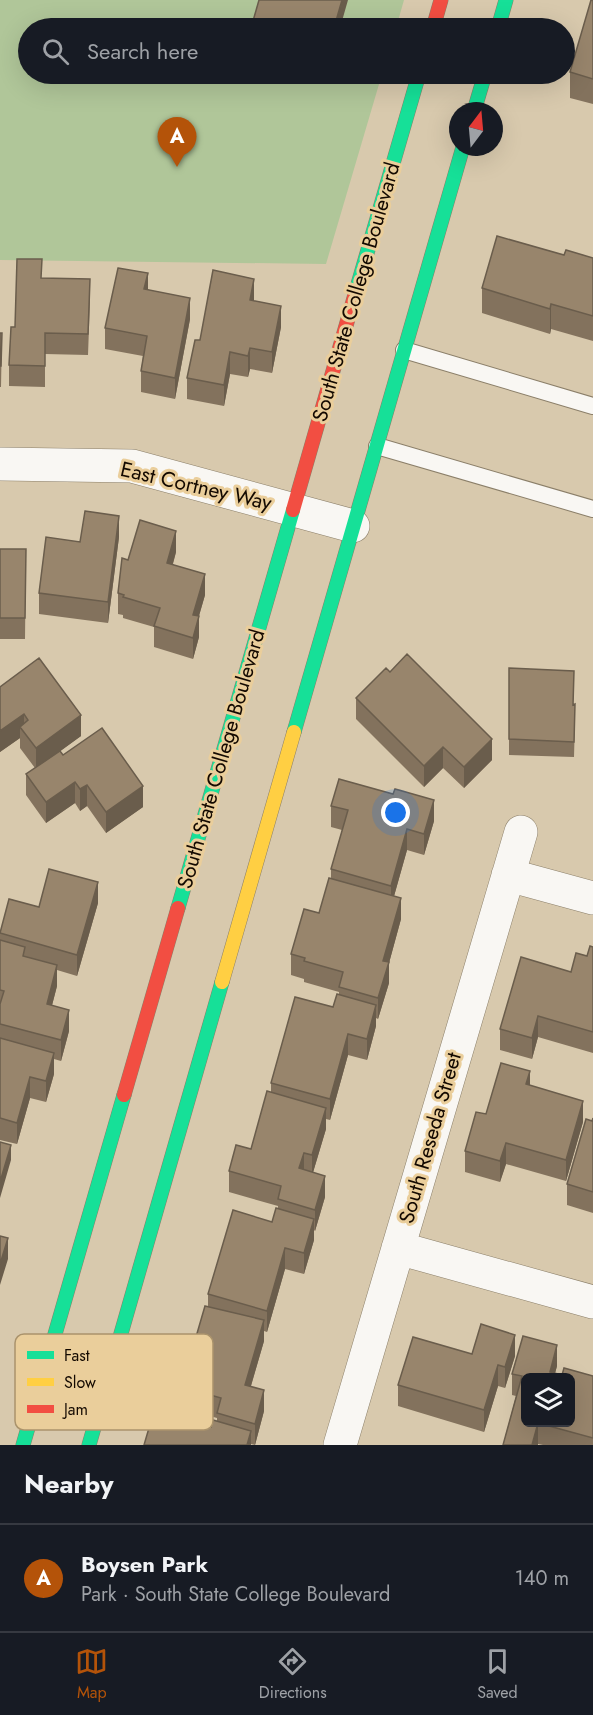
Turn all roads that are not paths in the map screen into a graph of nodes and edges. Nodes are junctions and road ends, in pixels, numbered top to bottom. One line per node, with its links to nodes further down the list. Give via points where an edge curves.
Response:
1 (441, 0): 3 (main road)
2 (506, 0): 4 (main road)
3 (435, 18)
4 (501, 18)
5 (416, 84): 13 (main road, South State College Boulevard)
6 (482, 84): 7 (main road)
7 (477, 102)
8 (460, 156): 9 (main road)
9 (404, 350): 10 (lane); 11 (main road)
10 (593, 406)
11 (376, 446): 14 (lane); 15 (main road)
12 (0, 464): 13 (street, East Cortney Way, via 132,466)
13 (293, 509): 15 (street, East Cortney Way); 21 (main road, South State College Boulevard)
14 (593, 509)
15 (353, 525): 22 (main road)
16 (521, 832): 17 (street, South Reseda Street)
17 (508, 875): 18 (street); 19 (street, South Reseda Street)
18 (593, 898)
19 (398, 1248): 20 (street); 27 (street, South Reseda Street)
20 (593, 1302)
21 (55, 1334)
22 (121, 1334)
23 (27, 1430): 25 (main road, South State College Boulevard)
24 (93, 1430): 26 (main road)
25 (23, 1445)
26 (89, 1445)
27 (340, 1445)

